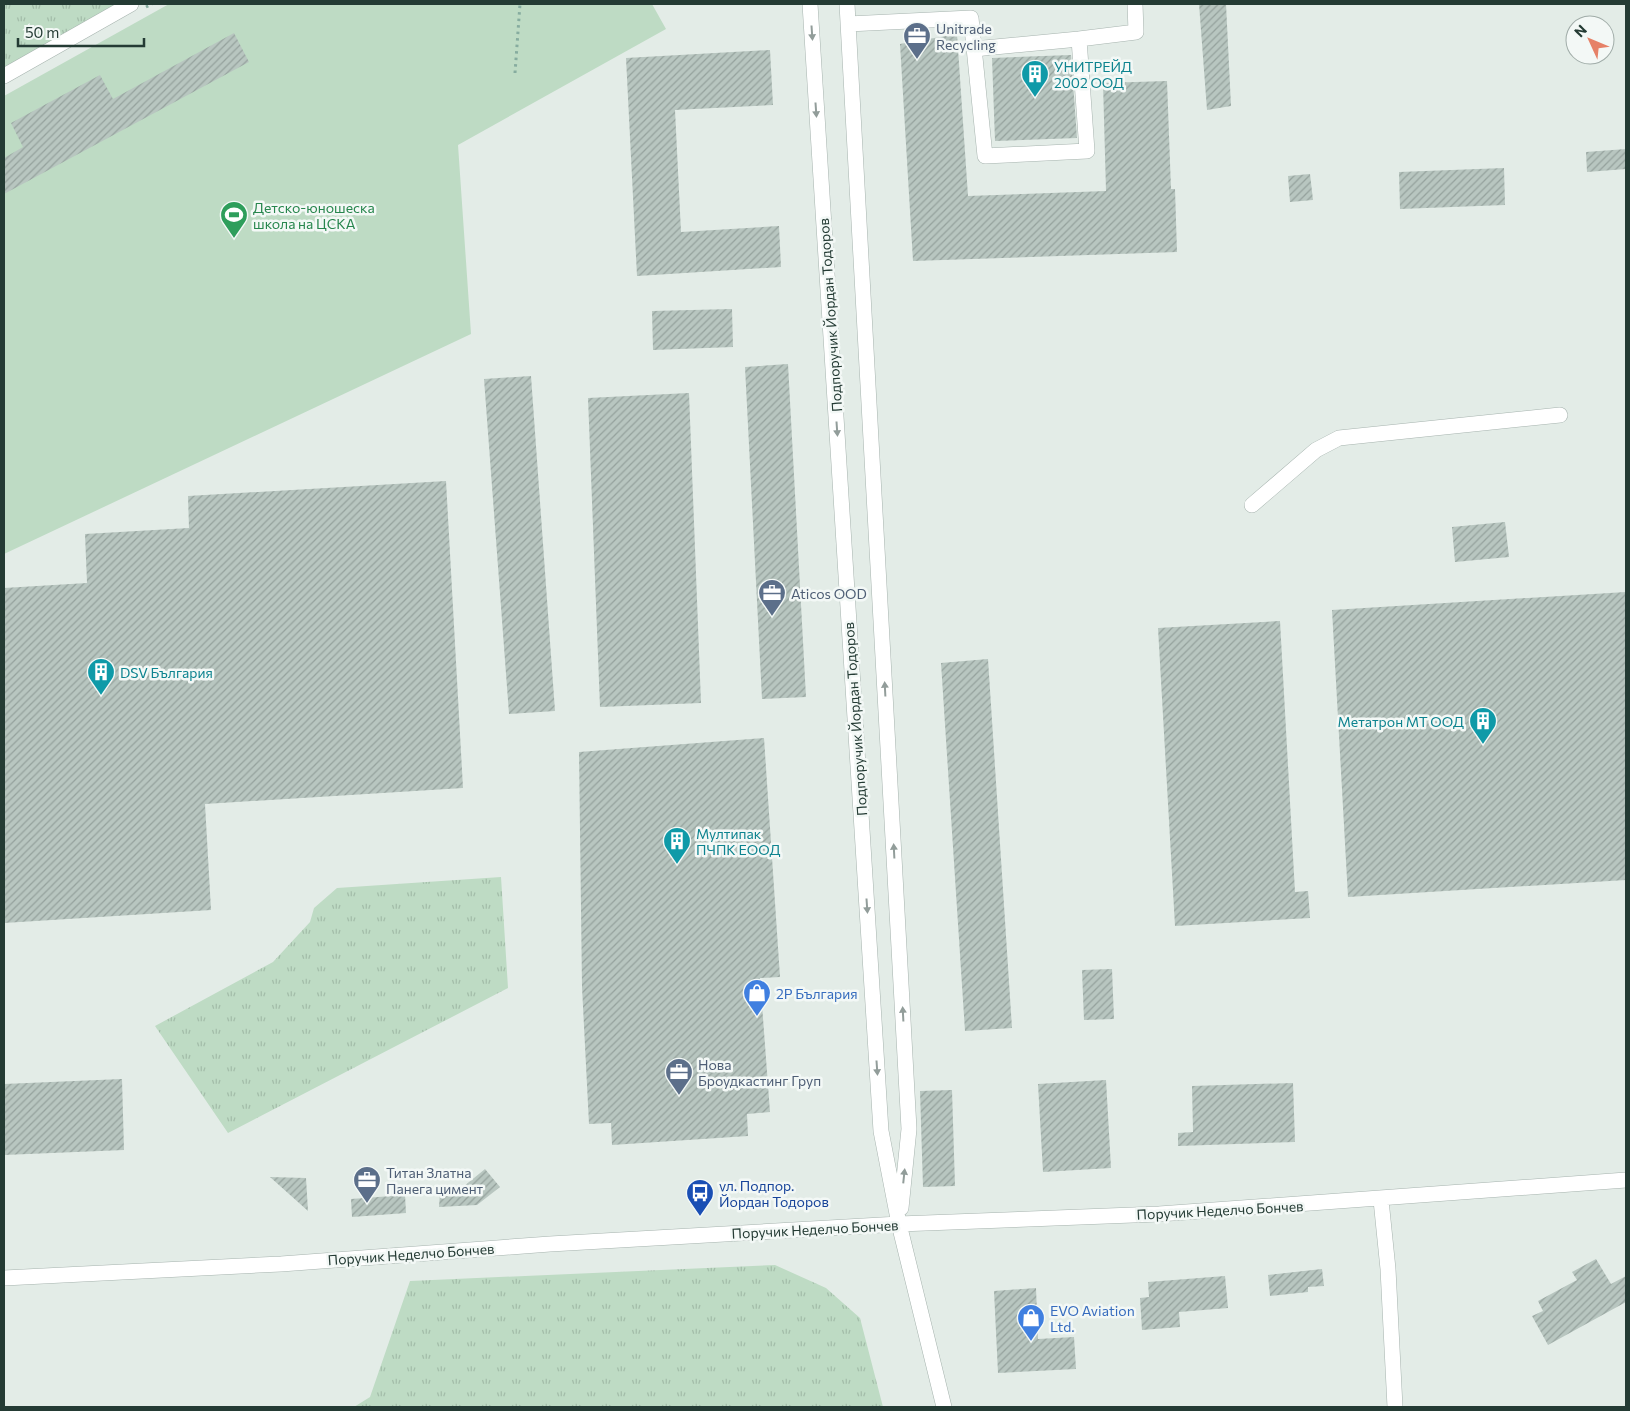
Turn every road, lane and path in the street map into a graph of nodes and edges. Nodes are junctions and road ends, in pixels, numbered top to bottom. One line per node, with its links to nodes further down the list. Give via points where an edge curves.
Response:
1 (131, 4): 10 (street)
2 (520, 4): 9 (path)
3 (810, 4): 15 (street, Подпоручик Йордан Тодоров, one-way to 15, via 881,1131)
4 (847, 4): 6 (street, Подпоручик Йордан Тодоров)
5 (1135, 4): 7 (street, via 1136,32)
6 (848, 24): 8 (street, via 971,18); 15 (street, Подпоручик Йордан Тодоров, one-way to 6, via 909,1129)
7 (1079, 39): 8 (street); 8 (street, via 1088,151 986,156)
8 (974, 49)
9 (515, 73)
10 (4, 76)
11 (1560, 415): 12 (street, via 1339,438 1316,450)
12 (1252, 505)
13 (1626, 1180): 14 (street, Поручик Неделчо Бончев)
14 (1381, 1200): 15 (street, Поручик Неделчо Бончев, via 1159,1214); 18 (street)
15 (899, 1224): 16 (street, Поручик Неделчо Бончев, via 550,1244 280,1264); 17 (street, Подпоручик Йордан Тодоров)
16 (4, 1278)
17 (944, 1407)
18 (1396, 1407)

